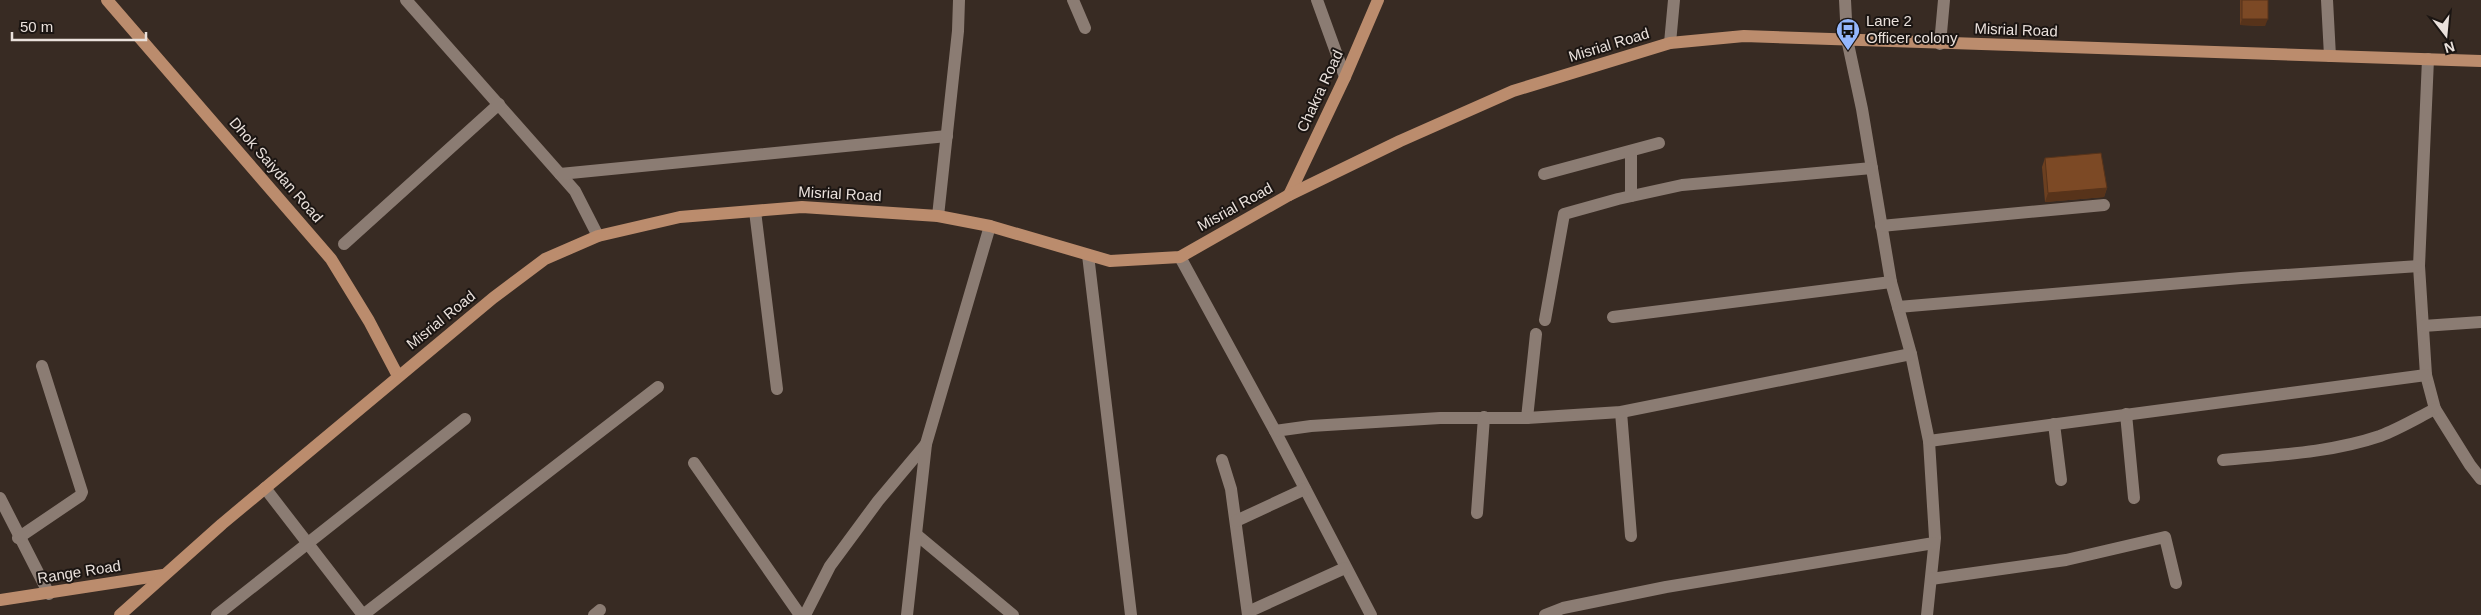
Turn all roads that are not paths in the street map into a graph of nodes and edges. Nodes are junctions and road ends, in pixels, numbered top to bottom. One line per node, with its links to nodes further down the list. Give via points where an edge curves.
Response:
1 (107, 0): 48 (main road, Dhok Saiydan Road, via 331,258)
2 (406, 0): 19 (street)
3 (959, 0): 20 (street)
4 (1073, 0): 11 (street)
5 (1317, 0): 18 (street)
6 (1378, 0): 18 (main road, Chakra Road)
7 (1674, 0): 13 (street)
8 (1845, 0): 12 (street)
9 (1944, 0): 14 (street)
10 (2327, 0): 15 (street)
11 (1085, 28)
12 (1847, 39): 13 (main road, Misrial Road, via 1744,36); 14 (main road, Misrial Road); 23 (street)
13 (1670, 44): 26 (main road, Misrial Road, via 1513,91)
14 (1940, 44): 15 (main road, Misrial Road)
15 (2330, 56): 16 (main road, Misrial Road)
16 (2428, 59): 17 (main road, Misrial Road); 37 (street)
17 (2481, 61)
18 (1345, 77): 26 (main road, Chakra Road)
19 (499, 104): 24 (street); 34 (street)
20 (947, 136): 24 (street); 30 (street)
21 (1659, 143): 22 (street)
22 (1631, 151): 25 (street); 27 (street)
23 (1872, 168): 27 (street, via 1682,185); 32 (street)
24 (560, 174): 33 (street, via 575,191)
25 (1544, 174)
26 (1289, 195): 36 (main road, Misrial Road)
27 (1631, 196): 41 (street, via 1564,214)
28 (2104, 205): 32 (street)
29 (755, 211): 30 (main road, Misrial Road, via 802,207); 33 (main road, Misrial Road, via 680,217); 50 (street)
30 (938, 216): 31 (main road, Misrial Road)
31 (990, 226): 35 (main road, Misrial Road); 60 (street)
32 (1881, 226): 38 (street)
33 (598, 236): 48 (main road, Misrial Road, via 545,259)
34 (344, 244)
35 (1088, 255): 36 (main road, Misrial Road, via 1110,261); 90 (street)
36 (1180, 257): 58 (street)
37 (2419, 266): 39 (street); 43 (street)
38 (1891, 282): 39 (street); 40 (street)
39 (1898, 307): 45 (street)
40 (1612, 317)
41 (1545, 320)
42 (2481, 322): 43 (street)
43 (2423, 326): 47 (street)
44 (1536, 334): 55 (street)
45 (1911, 354): 52 (street); 59 (street)
46 (42, 366): 74 (street, via 82,492)
47 (2426, 375): 51 (street); 53 (street)
48 (398, 376): 66 (main road, Misrial Road)
49 (658, 387): 75 (street, via 363,615)
50 (777, 389)
51 (2435, 408): 62 (street, via 2361,442 2299,453); 64 (street)
52 (1621, 412): 55 (street); 73 (street)
53 (2126, 414): 57 (street); 69 (street)
54 (1484, 417): 55 (street); 58 (street, via 1311,426); 70 (street)
55 (1527, 418)
56 (465, 419): 75 (street)
57 (2054, 424): 59 (street); 65 (street)
58 (1276, 431): 67 (street)
59 (1929, 441): 76 (street)
60 (926, 444): 72 (street); 87 (street, via 830,566)
61 (1222, 460): 71 (street)
62 (2223, 460)
63 (694, 463): 86 (street)
64 (2481, 479)
65 (2061, 480)
66 (266, 488): 75 (street); 78 (main road, Misrial Road)
67 (1305, 489): 71 (street); 77 (street)
68 (0, 498): 74 (street)
69 (2134, 498)
70 (1477, 513)
71 (1236, 521): 83 (street)
72 (917, 535): 88 (street); 89 (street)
73 (1631, 536)
74 (18, 538): 81 (street)
75 (308, 542): 85 (street)
76 (1934, 543): 79 (street); 92 (street, via 1666,587 1563,608)
77 (1345, 568): 83 (street); 91 (street)
78 (163, 575): 81 (main road, Range Road); 84 (main road, Misrial Road)
79 (1931, 580): 80 (street, via 2066,560 2165,536); 93 (street)
80 (2176, 583)
81 (49, 594): 82 (main road, Range Road)
82 (0, 600)
83 (1248, 614)
84 (120, 615)
85 (217, 615)
86 (800, 615)
87 (805, 615)
88 (907, 615)
89 (1013, 615)
90 (1131, 615)
91 (1371, 615)
92 (1545, 615)
93 (1927, 615)

